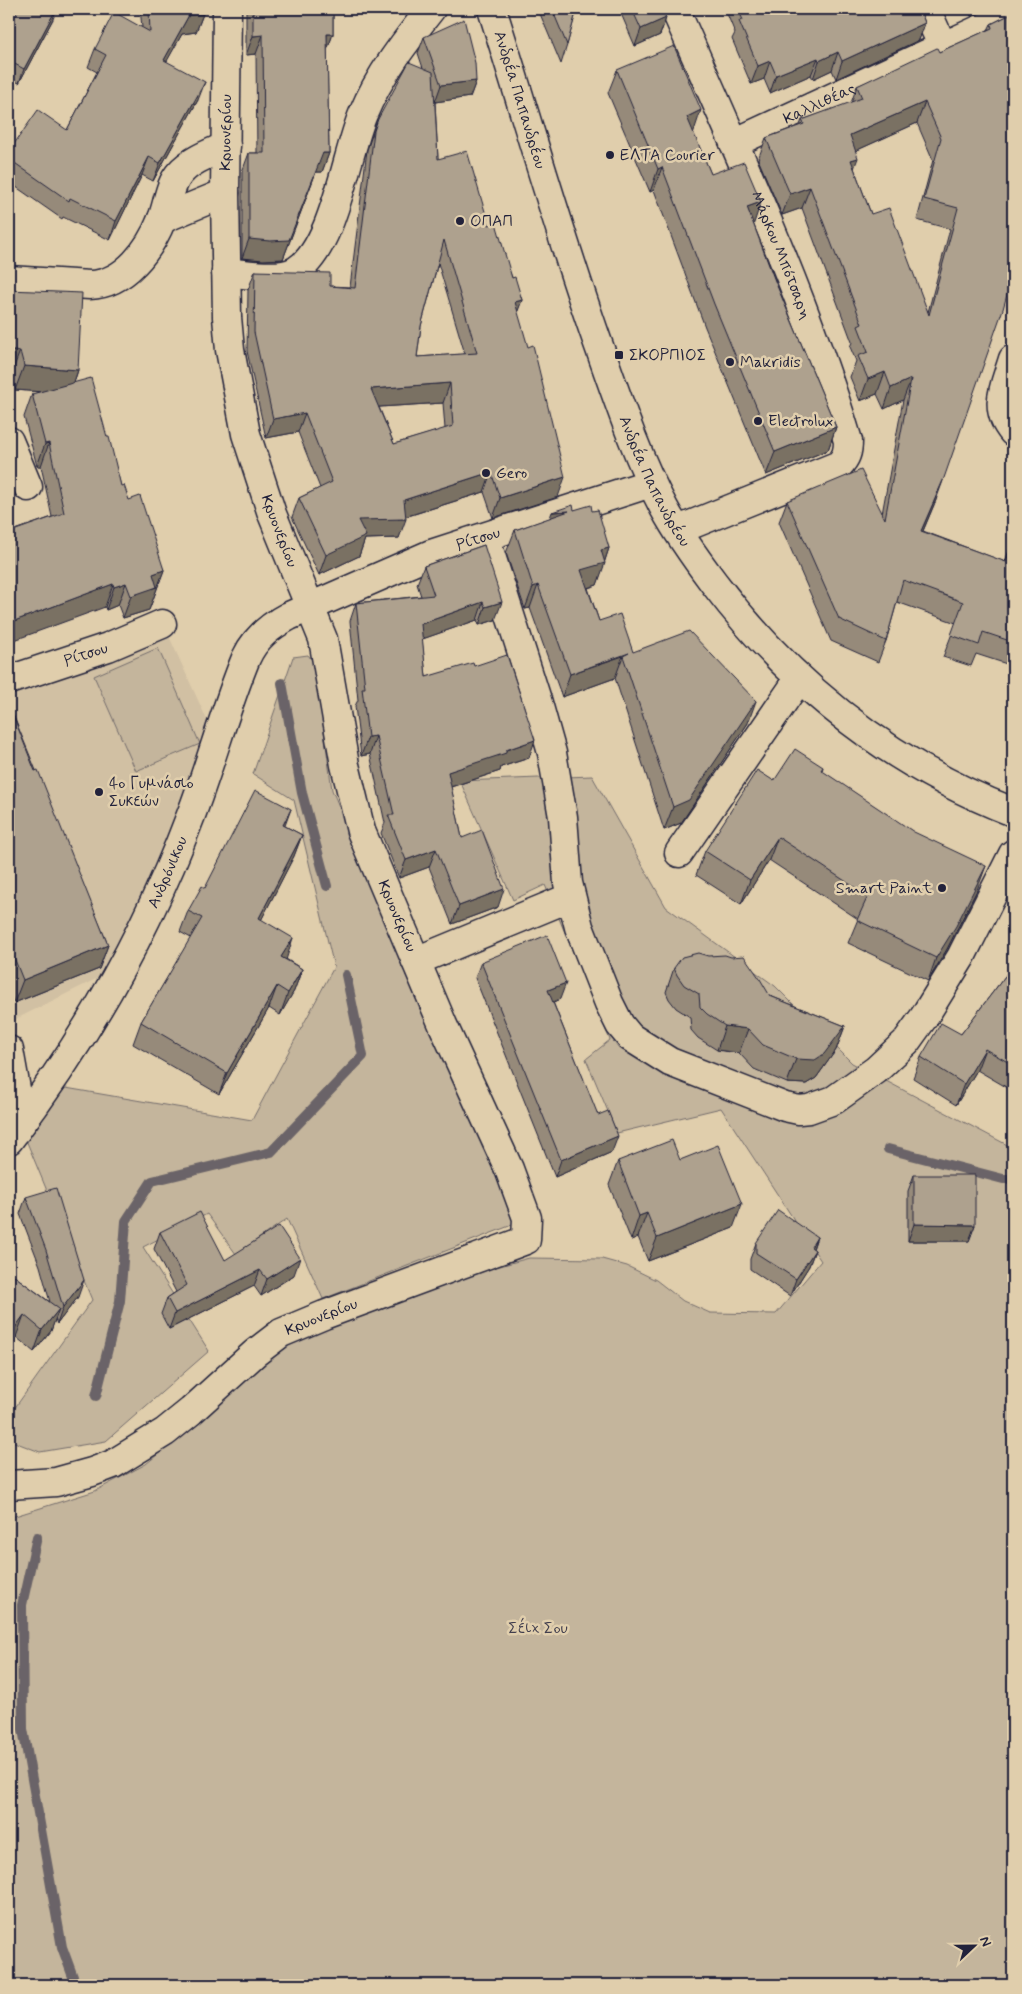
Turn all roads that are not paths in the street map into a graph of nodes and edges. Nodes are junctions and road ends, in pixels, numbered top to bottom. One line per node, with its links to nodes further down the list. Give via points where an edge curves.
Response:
1 (227, 9): 9 (street, Κρυονερίου)
2 (431, 9): 12 (street, via 392,58 363,113 330,218 308,261 285,274 270,276)
3 (492, 9): 17 (street, Ανδρέα Παπανδρέου, via 586,310 622,414)
4 (675, 9): 8 (street, Μάρκου Μπότσαρη)
5 (926, 9): 7 (street)
6 (1013, 14): 7 (street, Καλλιθέας)
7 (943, 47): 8 (street, Καλλιθέας)
8 (734, 143): 19 (street, Μάρκου Μπότσαρη, via 809,328 840,415 848,452 839,465)
9 (226, 146): 10 (street, Κρυονερίου); 11 (street, via 180,172)
10 (225, 193): 11 (street); 12 (street, Κρυονερίου)
11 (162, 219): 13 (street, via 134,263 106,283 82,285)
12 (226, 272): 21 (street, Κρυονερίου, via 230,350 246,434 272,514)
13 (9, 280)
14 (1013, 358): 15 (street, via 1001,407)
15 (1009, 426)
16 (9, 440): 18 (street)
17 (651, 484): 19 (street, Ανδρέα Παπανδρέου); 20 (street, Ρίτσου)
18 (28, 486)
19 (678, 530): 23 (street, Ανδρέα Παπανδρέου, via 736,612)
20 (485, 537): 21 (street, Ρίτσου, via 432,554); 28 (street, via 552,753 563,817)
21 (310, 607): 29 (street, Κρυονερίου, via 323,639 345,765 361,831); 31 (street, Ανδρόνικου, via 274,624 248,652 191,815 154,903 89,1025)
22 (162, 624): 24 (street, Ρίτσου, via 108,647)
23 (799, 679): 25 (street, Ανδρέα Παπανδρέου, via 884,746 947,782); 26 (street)
24 (9, 680)
25 (1013, 812)
26 (679, 853)
27 (1013, 854): 28 (street, via 961,957 910,1038 876,1070 834,1100 799,1110 670,1062 630,1037 609,1003)
28 (570, 897): 29 (street)
29 (416, 961): 32 (street, Κρυονερίου, via 520,1196 527,1218 526,1240 324,1314 281,1333 185,1417 113,1464 56,1482)
30 (9, 1050): 31 (street, via 16,1089)
31 (13, 1135)
32 (9, 1485)

